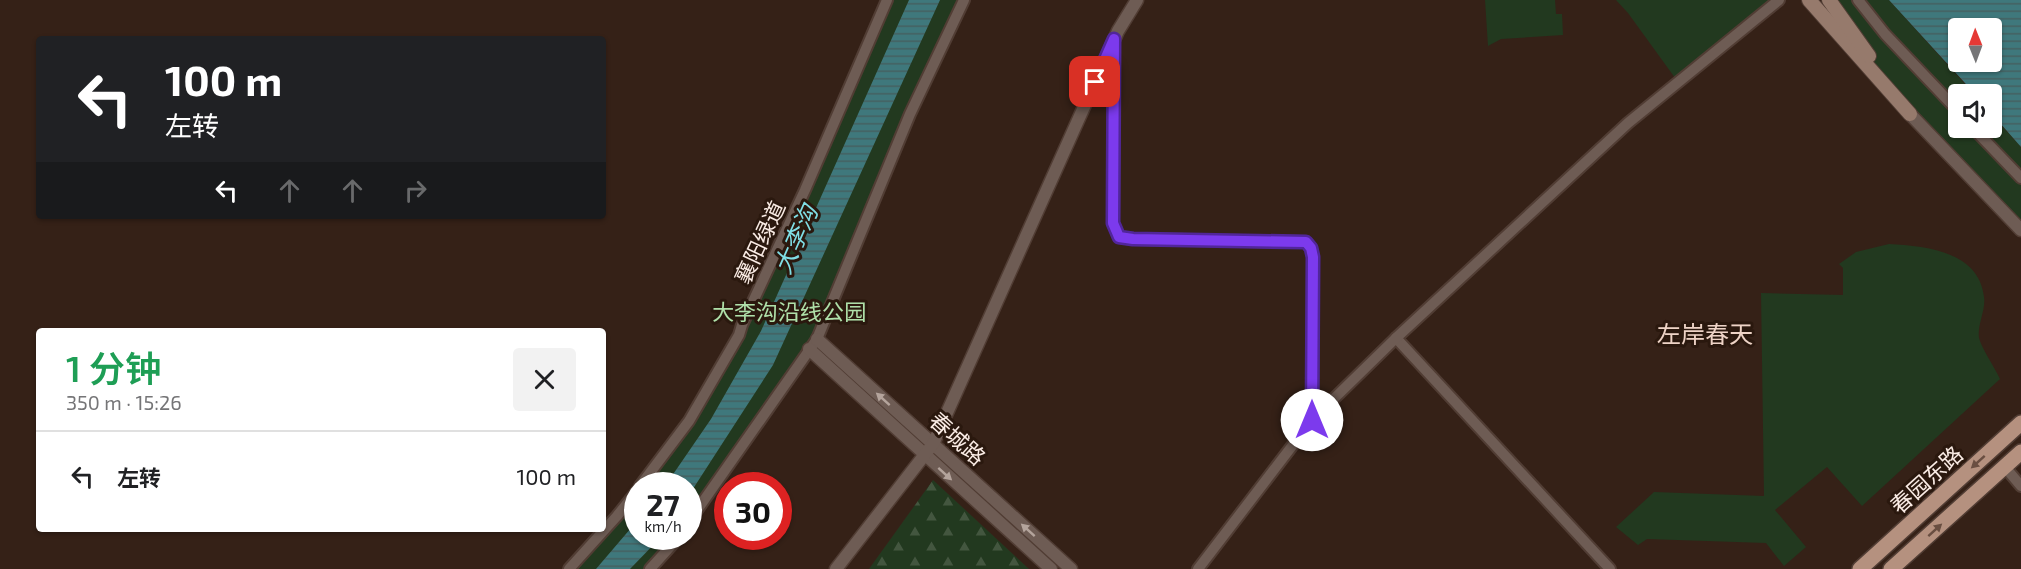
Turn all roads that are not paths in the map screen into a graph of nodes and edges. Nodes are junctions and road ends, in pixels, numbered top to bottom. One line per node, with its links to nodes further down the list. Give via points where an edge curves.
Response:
1 (887, 0): 23 (street, 襄阳绿道, via 739,335 689,421)
2 (964, 0): 15 (street, via 910,114)
3 (1137, 0): 8 (street)
4 (1779, 0): 14 (street, via 1628,123)
5 (1809, 0): 10 (main road)
6 (1829, 0): 10 (main road)
7 (1858, 0): 9 (street)
8 (1114, 39): 17 (street, via 1113,223 1119,237 1306,242 1313,257); 19 (street)
9 (1948, 100)
10 (1910, 114): 13 (street)
11 (1983, 138): 12 (street)
12 (2021, 178)
13 (2021, 230)
14 (1396, 338): 17 (street); 37 (street)
15 (817, 339): 16 (street); 19 (street, 春城路, one-way to 15)
16 (809, 349): 21 (street, 春城路); 25 (street)
17 (1312, 420): 36 (street)
18 (2021, 423): 38 (main road, 春园东路, one-way to 38)
19 (933, 444): 21 (street); 35 (street, 春城路, one-way to 19)
20 (2021, 452): 22 (main road, 春园东路)
21 (924, 455): 33 (street); 34 (street, 春城路, one-way to 34)
22 (2005, 467): 24 (street); 30 (main road, 春园东路, one-way to 22)
23 (651, 472)
24 (2021, 486)
25 (702, 503)
26 (624, 507): 27 (street, 襄阳绿道)
27 (606, 528)
28 (603, 532): 31 (street, 襄阳绿道)
29 (667, 550): 32 (street)
30 (1898, 567)
31 (569, 569)
32 (650, 569)
33 (836, 569)
34 (1051, 569)
35 (1071, 569)
36 (1198, 569)
37 (1610, 569)
38 (1860, 569)

